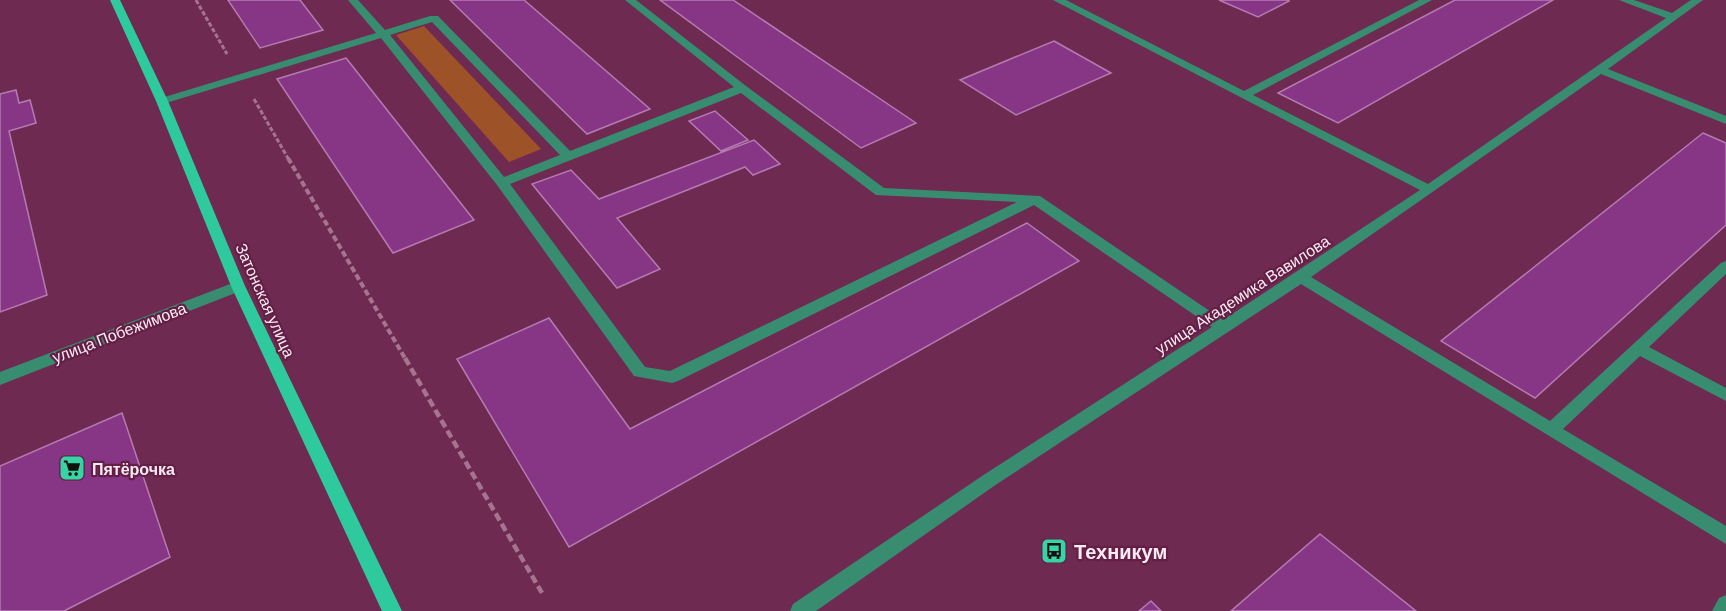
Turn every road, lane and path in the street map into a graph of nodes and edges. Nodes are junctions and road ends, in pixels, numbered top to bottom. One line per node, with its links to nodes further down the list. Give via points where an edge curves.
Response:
1 (115, 0): 15 (main road, Затонская улица)
2 (196, 0): 12 (path)
3 (353, 0): 10 (street)
4 (630, 0): 13 (street)
5 (1058, 0): 14 (street)
6 (1427, 0): 14 (street)
7 (1624, 0): 9 (street)
8 (1698, 0): 9 (street, улица Академика Вавилова)
9 (1673, 17): 11 (street, улица Академика Вавилова)
10 (383, 34): 12 (street); 17 (street, via 434,18); 18 (street)
11 (1601, 70): 16 (street); 19 (street, улица Академика Вавилова)
12 (241, 77): 15 (street); 30 (path)
13 (742, 88): 17 (street); 20 (street, via 881,192)
14 (1245, 95): 19 (street)
15 (162, 101): 23 (main road, Затонская улица)
16 (1726, 120)
17 (569, 157): 18 (street)
18 (502, 182): 20 (street, via 640,372 672,377)
19 (1429, 190): 22 (street, улица Академика Вавилова)
20 (1035, 199): 24 (street)
21 (1726, 266): 25 (street)
22 (1301, 277): 24 (street, улица Академика Вавилова); 28 (street)
23 (237, 286): 26 (street, улица Побежимова); 32 (main road, Затонская улица)
24 (1224, 328): 33 (street, улица Академика Вавилова, via 988,481)
25 (1637, 348): 27 (street); 28 (street)
26 (0, 379)
27 (1726, 395)
28 (1551, 430): 29 (street)
29 (1726, 536)
30 (542, 593)
31 (1726, 604): 34 (street)
32 (392, 611)
33 (800, 611)
34 (1722, 611)

